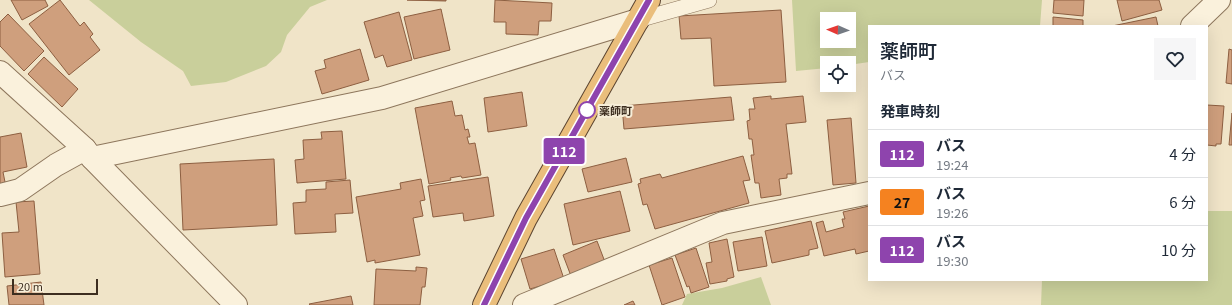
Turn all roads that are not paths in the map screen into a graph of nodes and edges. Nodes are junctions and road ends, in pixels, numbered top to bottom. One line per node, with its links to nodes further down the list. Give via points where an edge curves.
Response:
1 (649, 0): 4 (highway)
2 (709, 0): 4 (lane)
3 (1218, 0): 5 (street)
4 (638, 20): 7 (street, via 382,98); 11 (highway, via 526,218)
5 (1193, 25)
6 (0, 72): 7 (street)
7 (88, 153): 9 (street, via 56,165 20,190); 10 (street)
8 (868, 193): 12 (street, via 723,223)
9 (0, 195)
10 (236, 305)
11 (484, 305)
12 (524, 305)

